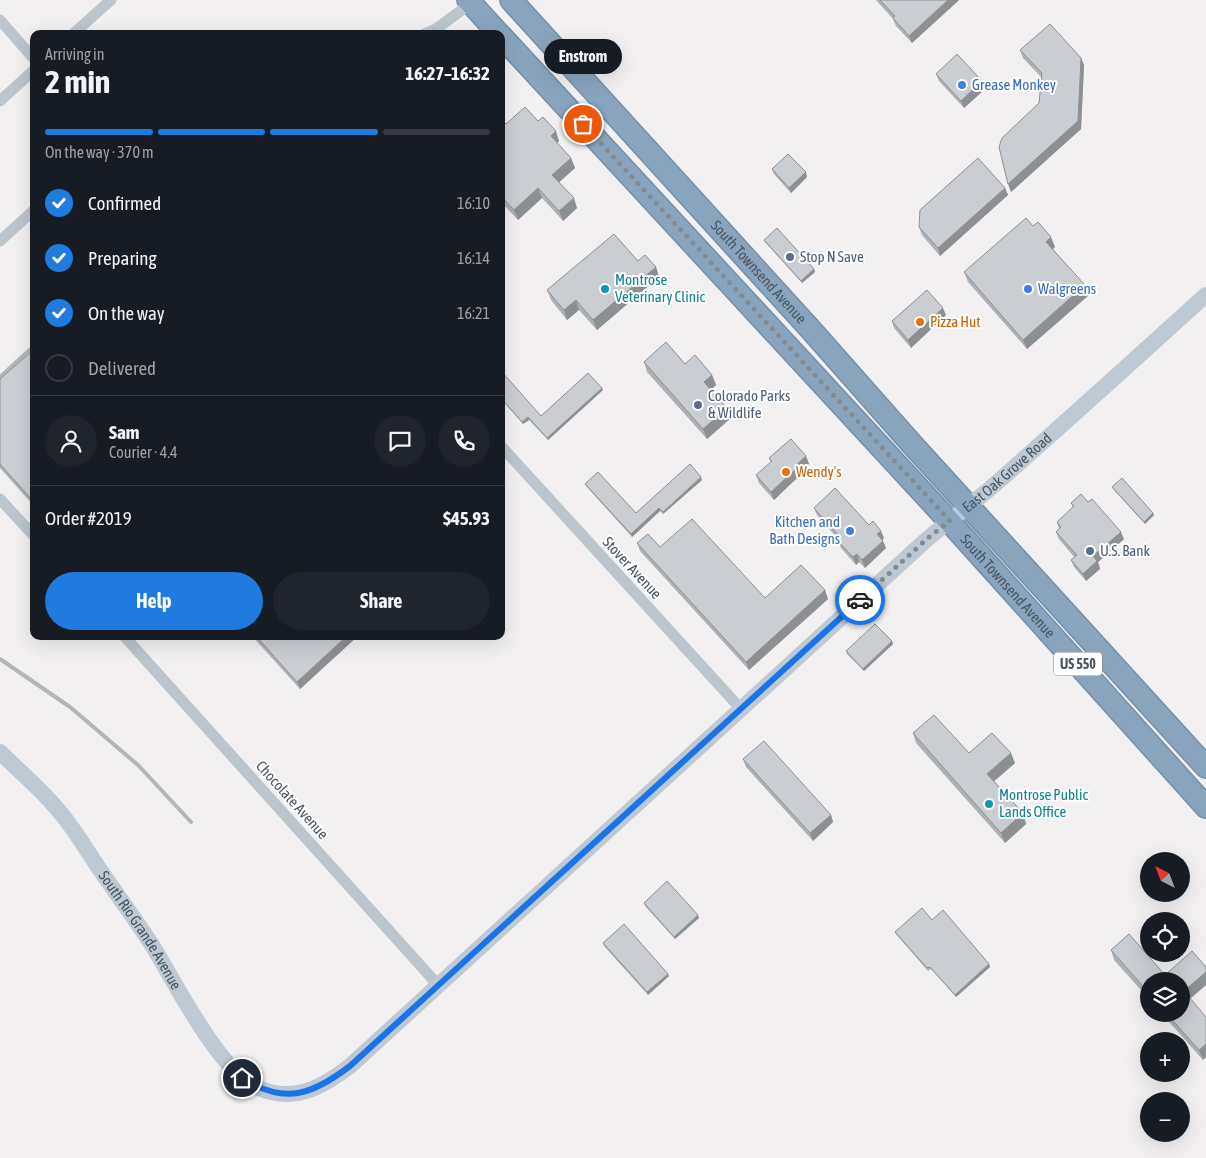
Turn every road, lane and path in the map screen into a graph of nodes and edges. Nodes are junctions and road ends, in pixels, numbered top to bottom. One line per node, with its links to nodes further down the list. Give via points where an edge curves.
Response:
1 (111, 0): 5 (street)
2 (511, 0): 17 (highway, South Townsend Avenue / US 550)
3 (472, 1): 6 (street); 7 (highway, South Townsend Avenue / US 550)
4 (0, 20): 9 (street)
5 (78, 30)
6 (434, 30)
7 (496, 30)
8 (505, 40): 18 (highway, South Townsend Avenue / US 550)
9 (30, 54)
10 (30, 74): 11 (street)
11 (0, 100)
12 (30, 214): 13 (street)
13 (0, 241)
14 (1206, 295): 17 (street, East Oak Grove Road)
15 (505, 450): 21 (street, Stover Avenue)
16 (0, 499): 19 (street)
17 (968, 506): 18 (street, East Oak Grove Road); 23 (highway, South Townsend Avenue / US 550)
18 (950, 521): 21 (street, East Oak Grove Road); 24 (highway, South Townsend Avenue / US 550)
19 (30, 532)
20 (128, 640): 25 (street, Chocolate Avenue)
21 (741, 709): 25 (street, East Oak Grove Road)
22 (0, 752): 26 (street, South Rio Grande Avenue, via 59,810 151,944 221,1055 242,1078 255,1086)
23 (1206, 767)
24 (1206, 807)
25 (438, 985): 26 (street, East Oak Grove Road, via 334,1078 300,1094)
26 (286, 1095)

